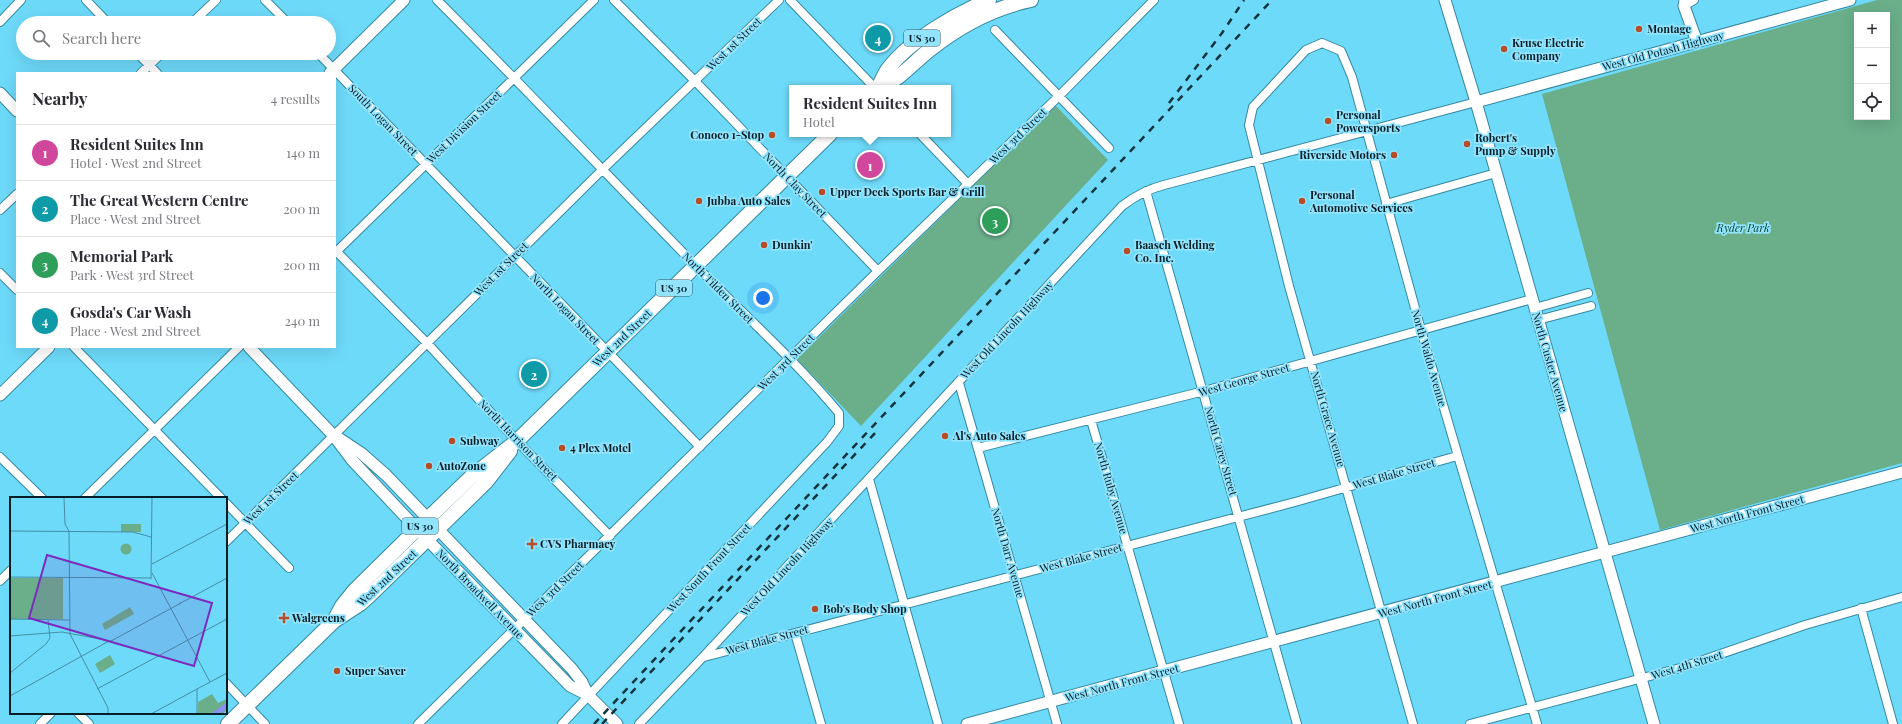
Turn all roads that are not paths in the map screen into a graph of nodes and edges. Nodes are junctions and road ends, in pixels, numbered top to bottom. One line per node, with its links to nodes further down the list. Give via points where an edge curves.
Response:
1 (21, 0): 21 (street)
2 (86, 0): 18 (street)
3 (216, 0): 19 (street)
4 (265, 0): 20 (street)
5 (404, 0): 29 (street)
6 (437, 0): 33 (street, North Tilden Street)
7 (594, 0): 33 (street, West Division Street)
8 (614, 0): 34 (street, North Clay Street)
9 (779, 0): 34 (street, West 1st Street)
10 (790, 0): 35 (street)
11 (1031, 0): 17 (highway, US 30, via 1009,6)
12 (1154, 0): 38 (street, West 3rd Street)
13 (1445, 0): 39 (street, North Custer Avenue)
14 (1694, 0): 16 (street)
15 (1850, 0): 23 (street, West Old Potash Highway)
16 (1682, 2): 23 (street)
17 (982, 5): 36 (highway, US 30, via 898,79)
18 (101, 16)
19 (199, 16)
20 (281, 16)
21 (0, 22)
22 (995, 30): 38 (street)
23 (1697, 42): 39 (street, West Old Potash Highway)
24 (1341, 51): 41 (street, North Waldo Avenue, via 1352,77); 45 (street, North Grace Avenue, via 1322,43 1306,50 1253,107 1249,125)
25 (144, 60): 28 (street)
26 (154, 60): 28 (street)
27 (323, 60): 29 (street, South Logan Street)
28 (149, 65): 30 (street); 31 (street)
29 (332, 71)
30 (142, 72)
31 (156, 72)
32 (336, 75): 46 (street, South Logan Street)
33 (515, 77): 46 (street, West Division Street); 47 (street, North Tilden Street)
34 (695, 81): 47 (street, West 1st Street); 49 (street, North Clay Street)
35 (875, 85)
36 (885, 85)
37 (0, 94): 40 (street)
38 (1059, 96): 44 (street); 50 (street, West 3rd Street)
39 (1476, 102): 41 (street, West Old Lincoln Highway); 48 (street, North Custer Avenue)
40 (16, 110)
41 (1366, 133): 45 (street, West Old Lincoln Highway); 53 (street, North Waldo Avenue)
42 (827, 137): 49 (highway, West 2nd Street / US 30)
43 (923, 137): 50 (street)
44 (1109, 148)
45 (1257, 160): 51 (street, West Old Lincoln Highway); 73 (street, North Grace Avenue)
46 (426, 164): 55 (street, West Division Street); 56 (street, South Logan Street)
47 (602, 170): 56 (street, West 1st Street); 57 (street, North Tilden Street)
48 (1496, 173): 53 (street); 62 (street, North Custer Avenue)
49 (786, 176): 57 (highway, West 2nd Street / US 30); 58 (street, North Clay Street)
50 (968, 184): 58 (street, West 3rd Street)
51 (1146, 191): 74 (street, West Old Lincoln Highway, via 1122,206); 75 (street, North Carey Street)
52 (16, 195): 54 (street)
53 (1386, 204): 65 (street, North Waldo Avenue)
54 (0, 210)
55 (336, 251): 66 (street, North Harrison Street)
56 (515, 256): 66 (street, West 1st Street); 71 (street, North Logan Street)
57 (696, 266): 71 (highway, West 2nd Street / US 30); 72 (street, North Tilden Street)
58 (878, 271): 72 (street, West 3rd Street)
59 (0, 273): 60 (street)
60 (16, 289)
61 (1588, 293): 62 (street, West George Street)
62 (1533, 303): 64 (street, North Custer Avenue); 65 (street, West George Street)
63 (1591, 306): 64 (street)
64 (1538, 320): 102 (street, North Custer Avenue)
65 (1421, 330): 73 (street, West George Street); 84 (street, North Waldo Avenue)
66 (427, 343): 80 (street, West 1st Street); 81 (street, North Harrison Street)
67 (48, 348): 76 (street)
68 (75, 348): 79 (street)
69 (238, 348): 79 (street)
70 (250, 348): 80 (street)
71 (607, 353): 81 (highway, West 2nd Street / US 30); 82 (street, North Logan Street)
72 (789, 360): 77 (street, North Tilden Street); 82 (street, West 3rd Street)
73 (1311, 361): 75 (street, West George Street); 88 (street, North Grace Avenue)
74 (958, 382): 83 (street, North Darr Avenue); 87 (street, West Old Lincoln Highway)
75 (1204, 391): 78 (street, West George Street); 93 (street, North Carey Street)
76 (0, 395)
77 (834, 406): 121 (street, West South Front Street, via 839,413 839,426 827,442)
78 (1091, 420): 83 (street, West George Street); 101 (street, North Ruby Avenue)
79 (154, 430): 90 (street); 91 (street)
80 (334, 436): 94 (street, North Broadwell Avenue, via 362,453); 95 (street, West 1st Street); 96 (street, North Broadwell Avenue, via 352,460)
81 (517, 441): 94 (highway, West 2nd Street / US 30, via 480,468); 97 (highway, West 2nd Street / US 30, via 489,478); 98 (street, North Harrison Street)
82 (700, 447): 98 (street, West 3rd Street)
83 (978, 448): 105 (street, North Darr Avenue)
84 (1457, 456): 88 (street, West Blake Street); 107 (street, North Waldo Avenue)
85 (0, 457): 89 (street)
86 (1902, 472): 102 (street, West North Front Street)
87 (869, 479): 109 (street); 117 (street, West Old Lincoln Highway)
88 (1347, 487): 93 (street, West Blake Street); 111 (street, North Grace Avenue)
89 (41, 497)
90 (86, 497)
91 (220, 497)
92 (227, 504): 95 (street)
93 (1239, 517): 101 (street, West Blake Street); 116 (street, North Carey Street)
94 (428, 519): 96 (highway, West 2nd Street / US 30); 97 (street, North Broadwell Avenue)
95 (246, 522): 100 (street, West 1st Street); 103 (street)
96 (417, 529): 99 (street, North Broadwell Avenue); 113 (highway, West 2nd Street / US 30, via 354,591)
97 (438, 530): 99 (highway, West 2nd Street / US 30); 112 (street, North Broadwell Avenue)
98 (610, 536): 112 (street, West 3rd Street)
99 (427, 540): 113 (highway, West 2nd Street / US 30, via 360,604); 114 (street, North Broadwell Avenue)
100 (227, 541)
101 (1128, 546): 105 (street, West Blake Street); 118 (street, North Ruby Avenue)
102 (1605, 552): 107 (street, West North Front Street); 119 (street, North Custer Avenue)
103 (289, 568)
104 (10, 571): 106 (street)
105 (1014, 576): 109 (street, West Blake Street); 122 (street, North Darr Avenue)
106 (0, 581)
107 (1495, 582): 111 (street, West North Front Street); 124 (street, North Waldo Avenue)
108 (1902, 597): 110 (street, West 4th Street)
109 (904, 604): 115 (street, West Blake Street); 136 (street)
110 (1861, 608): 119 (street, West 4th Street, via 1700,662); 145 (street)
111 (1382, 613): 116 (street, West North Front Street); 141 (street, North Grace Avenue)
112 (525, 619): 114 (street, West 3rd Street); 121 (street, North Broadwell Avenue, via 578,676)
113 (334, 621): 123 (highway, West 2nd Street / US 30)
114 (515, 629): 121 (street, North Broadwell Avenue, via 570,686); 131 (street, West 3rd Street)
115 (795, 633): 117 (street, West Blake Street); 135 (street)
116 (1274, 642): 118 (street, West North Front Street); 140 (street, North Carey Street)
117 (704, 657): 134 (street, West Old Lincoln Highway)
118 (1164, 672): 122 (street, West North Front Street); 139 (street, North Ruby Avenue)
119 (1640, 679): 124 (street, West 4th Street); 144 (street, North Custer Avenue)
120 (227, 684): 123 (street)
121 (588, 695): 132 (street, West South Front Street); 133 (street, North Broadwell Avenue)
122 (1051, 702): 137 (street, West North Front Street); 138 (street, North Darr Avenue)
123 (247, 705): 129 (highway, West 2nd Street / US 30); 130 (street)
124 (1532, 708): 142 (street, West 4th Street); 143 (street, North Waldo Avenue)
125 (50, 714): 127 (street)
126 (79, 714): 128 (street)
127 (40, 724)
128 (89, 724)
129 (228, 724)
130 (265, 724)
131 (418, 724)
132 (562, 724)
133 (617, 724)
134 (638, 724)
135 (821, 724)
136 (938, 724)
137 (967, 724)
138 (1057, 724)
139 (1179, 724)
140 (1298, 724)
141 (1413, 724)
142 (1470, 724)
143 (1536, 724)
144 (1654, 724)
145 (1893, 724)

